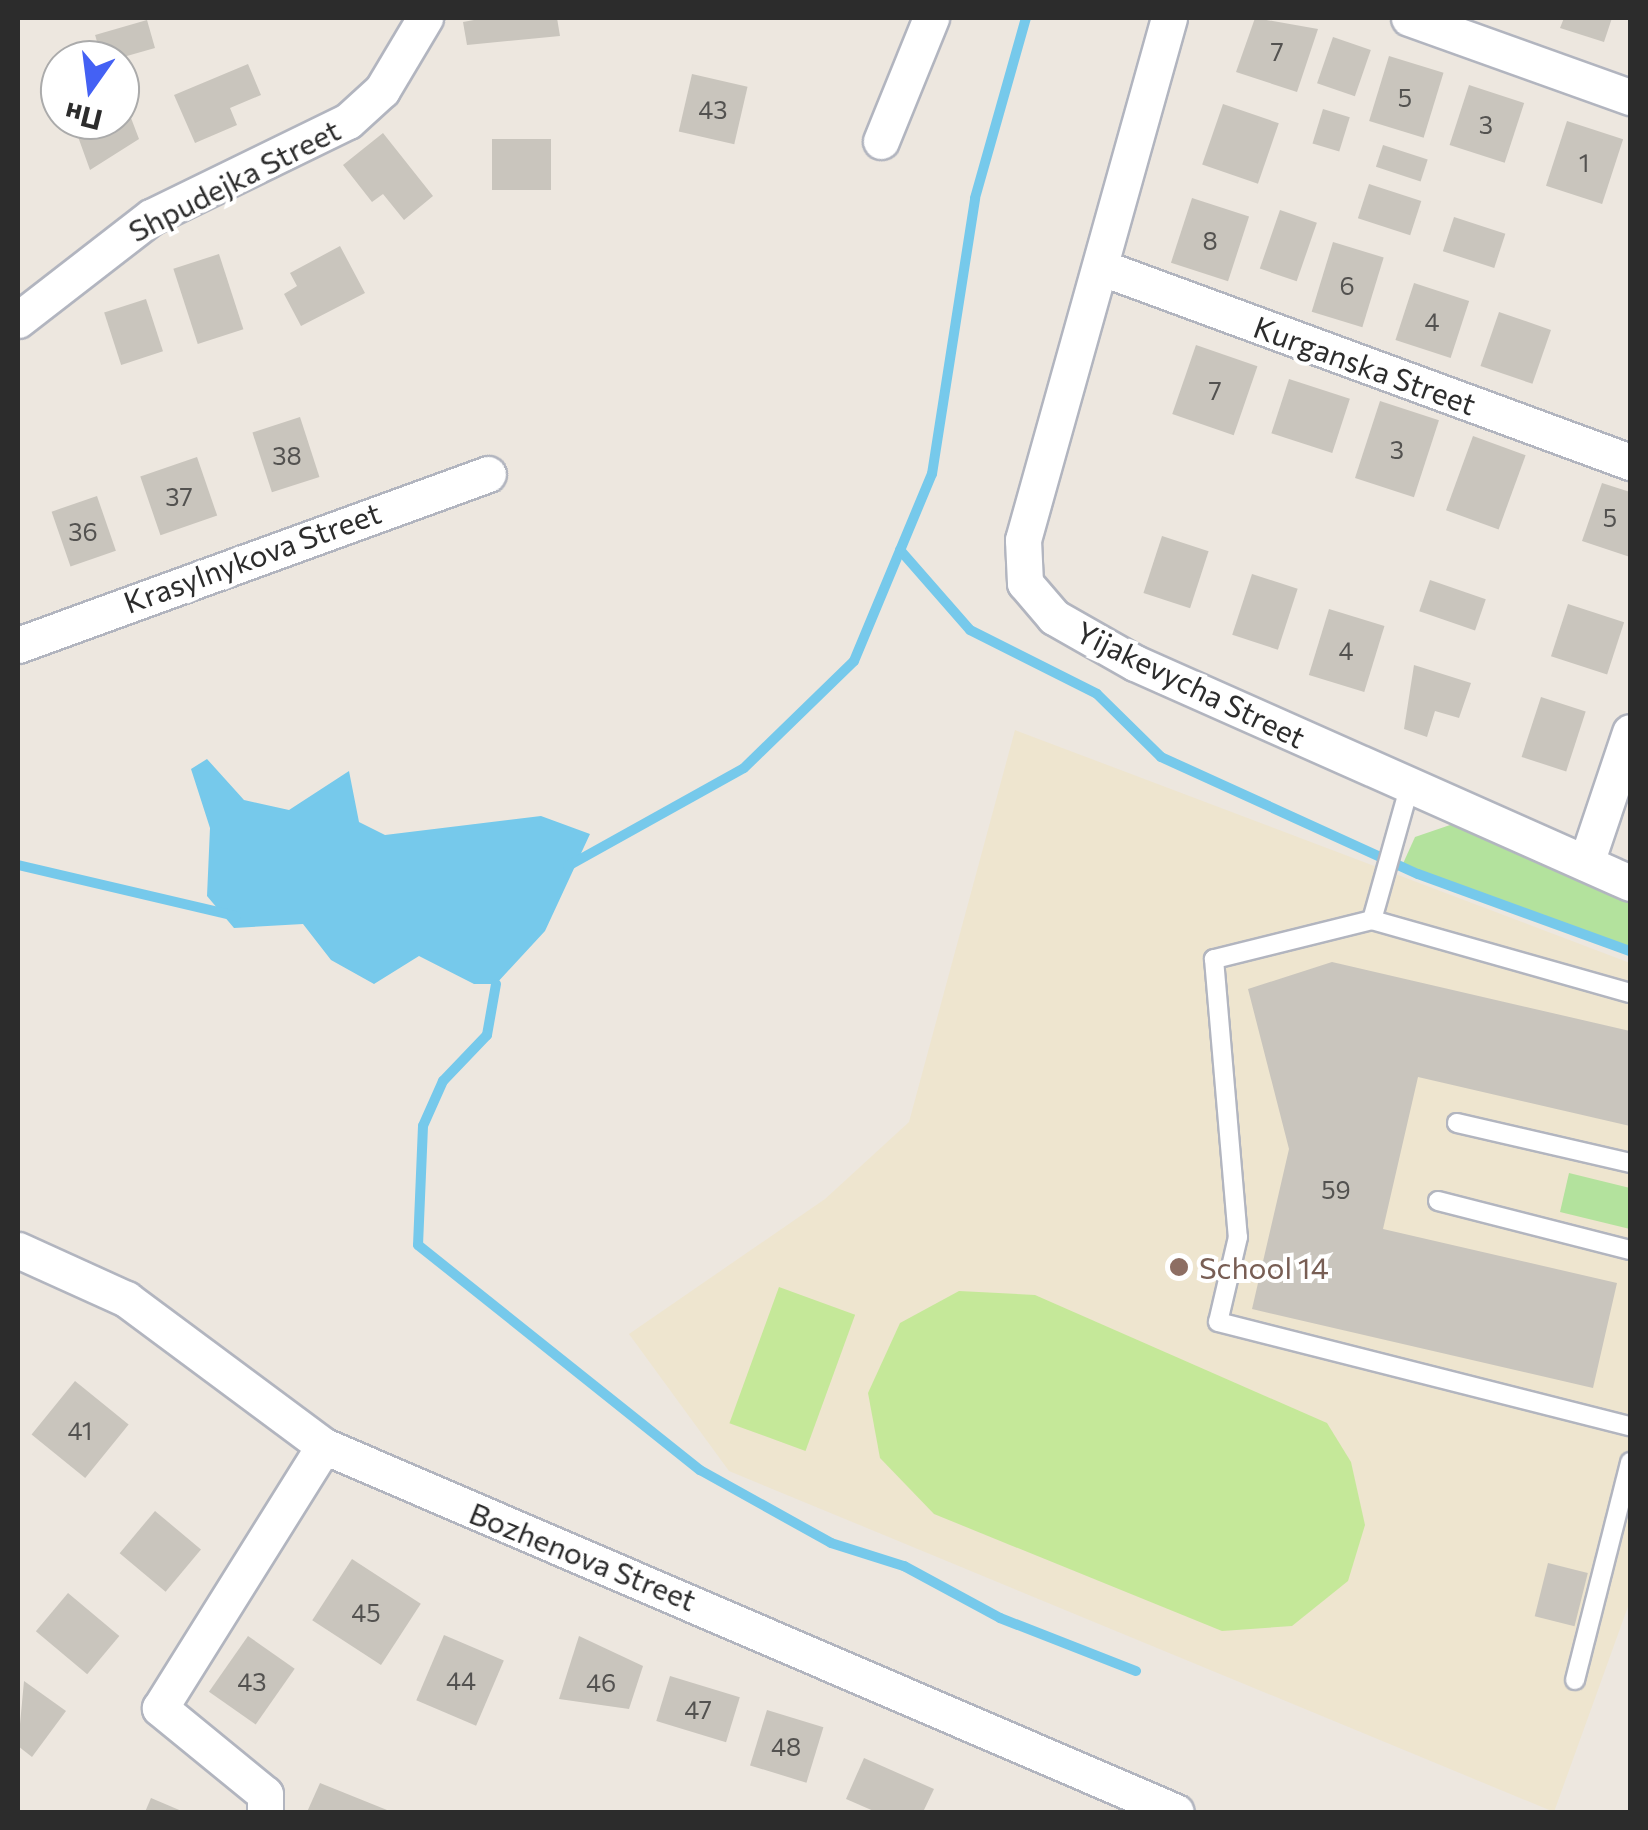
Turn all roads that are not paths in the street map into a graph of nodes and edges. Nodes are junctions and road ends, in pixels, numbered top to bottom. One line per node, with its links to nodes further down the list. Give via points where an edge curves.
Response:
1 (425, 18): 8 (street, Shpudejka Street, via 382,90 348,121 151,218)
2 (931, 18): 6 (street)
3 (1170, 18): 7 (street, Yijakevycha Street)
4 (1409, 18): 5 (street)
5 (1630, 98)
6 (882, 142)
7 (1100, 268): 9 (street, Kurganska Street); 13 (street, Yijakevycha Street, via 1023,540 1025,584 1054,617 1136,663)
8 (18, 320)
9 (1630, 462)
10 (488, 474): 11 (street, Krasylnykova Street)
11 (18, 645)
12 (1630, 732): 14 (street)
13 (1410, 785): 14 (street, Yijakevycha Street); 16 (lane)
14 (1586, 863): 15 (street, Yijakevycha Street)
15 (1630, 883)
16 (1372, 920): 17 (lane); 23 (lane, via 1214,959 1238,1237 1218,1322)
17 (1630, 993)
18 (1457, 1122): 19 (lane)
19 (1630, 1162)
20 (1438, 1201): 22 (lane)
21 (18, 1250): 24 (street, Bozhenova Street, via 126,1299)
22 (1630, 1250)
23 (1630, 1426)
24 (324, 1446): 27 (street, via 160,1708 265,1794); 28 (street, Bozhenova Street)
25 (1630, 1462): 26 (lane)
26 (1576, 1680)
27 (265, 1812)
28 (1176, 1812)

